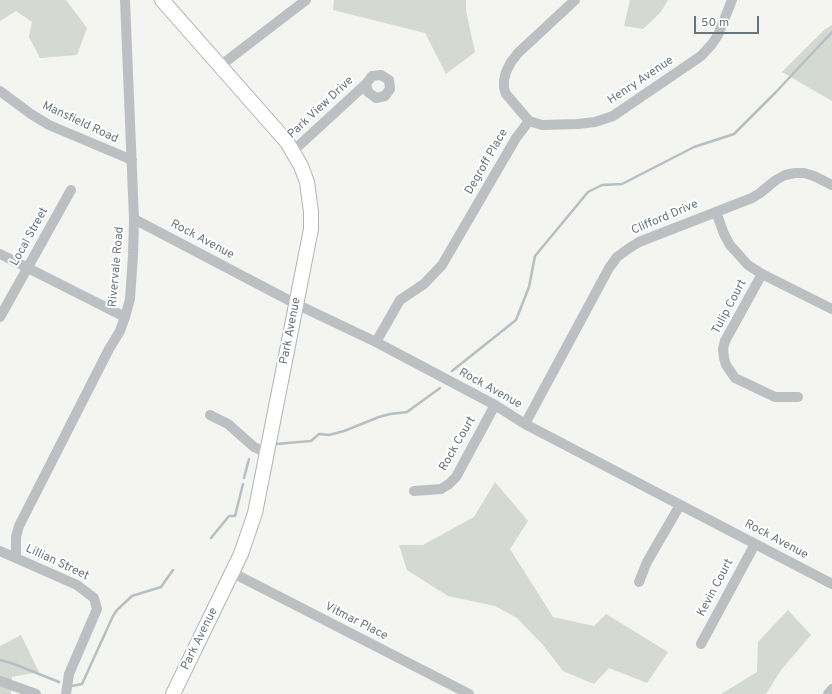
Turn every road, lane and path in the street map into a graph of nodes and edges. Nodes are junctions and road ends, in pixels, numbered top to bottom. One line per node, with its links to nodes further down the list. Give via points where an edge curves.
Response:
1 (125, 0): 11 (street, Rivervale Road)
2 (162, 0): 6 (street, Park Avenue)
3 (306, 0): 6 (street)
4 (575, 0): 9 (street, via 518,53 506,72 506,94)
5 (732, 0): 9 (street, Henry Avenue, via 718,35 701,56 613,116 584,123 542,125)
6 (220, 66): 10 (street, Park Avenue)
7 (366, 84): 10 (street, Park View Drive)
8 (0, 91): 11 (street, Mansfield Road, via 49,125)
9 (529, 121): 23 (street, Degroff Place, via 516,138 442,265 424,284 400,300)
10 (293, 151): 19 (street, Park Avenue, via 307,182 311,212)
11 (132, 160): 15 (street, Rivervale Road)
12 (832, 184): 14 (street, Clifford Drive, via 804,173 785,175 752,198)
13 (71, 190): 17 (street, Local Street)
14 (716, 212): 18 (street, via 730,245); 27 (street, Clifford Drive, via 639,242 617,258 602,280)
15 (134, 219): 19 (street, Rock Avenue); 22 (street, Rivervale Road, via 130,299)
16 (0, 254): 17 (street)
17 (27, 268): 21 (street, Local Street); 22 (street)
18 (762, 274): 20 (street); 24 (street, Tulip Court, via 725,341 723,349 726,366 735,378 775,397)
19 (296, 304): 23 (street, Rock Avenue); 28 (street, Park Avenue)
20 (832, 308)
21 (0, 317)
22 (126, 317): 33 (street, Rivervale Road, via 20,526 16,537)
23 (376, 342): 25 (street, Rock Avenue)
24 (798, 397)
25 (495, 405): 27 (street, Rock Avenue); 29 (street, Rock Court, via 456,477 441,489)
26 (210, 415): 28 (street, via 228,424 254,447)
27 (526, 424): 30 (street, Rock Avenue)
28 (267, 453): 34 (street, Park Avenue, via 255,513)
29 (414, 491)
30 (680, 505): 31 (street, Rock Avenue); 35 (street)
31 (755, 544): 36 (street, Rock Avenue); 37 (street, Kevin Court)
32 (0, 551): 33 (street, Lillian Street)
33 (16, 558): 41 (street, Lillian Street, via 77,585 97,603 98,609 93,622 69,674)
34 (233, 573): 42 (street, Park Avenue); 43 (street, Vitmar Place)
35 (638, 582)
36 (832, 584)
37 (701, 644)
38 (0, 681): 40 (street)
39 (832, 689): 44 (street)
40 (36, 694)
41 (66, 694)
42 (173, 694)
43 (468, 694)
44 (828, 694)

